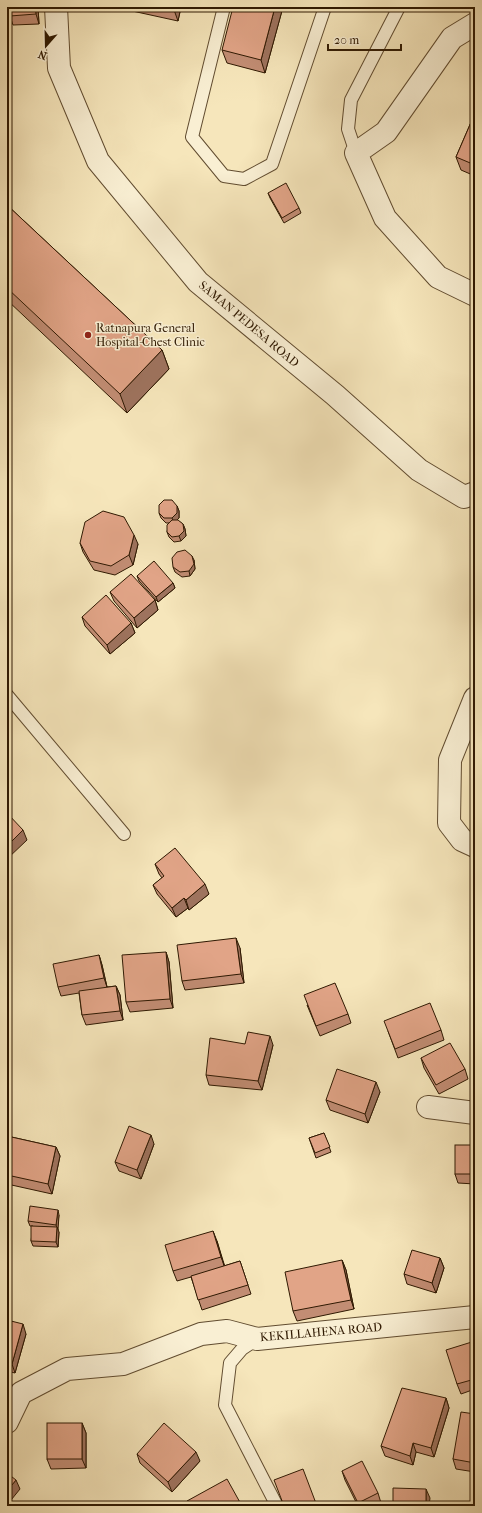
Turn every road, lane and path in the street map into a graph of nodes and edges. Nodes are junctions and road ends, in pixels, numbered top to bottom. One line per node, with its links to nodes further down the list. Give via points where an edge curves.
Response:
1 (56, 7): 8 (street, SAMAN PEDESA ROAD, via 59,68 98,161 198,282 335,395 419,470 464,497)
2 (224, 7): 3 (lane, via 192,137 224,176 244,179 272,164)
3 (325, 7)
4 (399, 7): 6 (lane, via 351,100 348,129)
5 (475, 24): 6 (street, via 452,38 386,132)
6 (356, 153): 7 (street, via 385,218 438,278)
7 (475, 295)
8 (475, 493)
9 (7, 695): 11 (lane)
10 (475, 698): 12 (street, via 450,760 449,823 462,840)
11 (124, 834)
12 (475, 846)
13 (428, 1108): 14 (street)
14 (475, 1113)
15 (475, 1317): 16 (street, KEKILLAHENA ROAD)
16 (257, 1339): 17 (street, KEKILLAHENA ROAD, via 227,1330 200,1334 123,1364 67,1369 21,1393); 18 (lane, via 242,1349 230,1363 225,1405)
17 (7, 1422)
18 (277, 1506)

